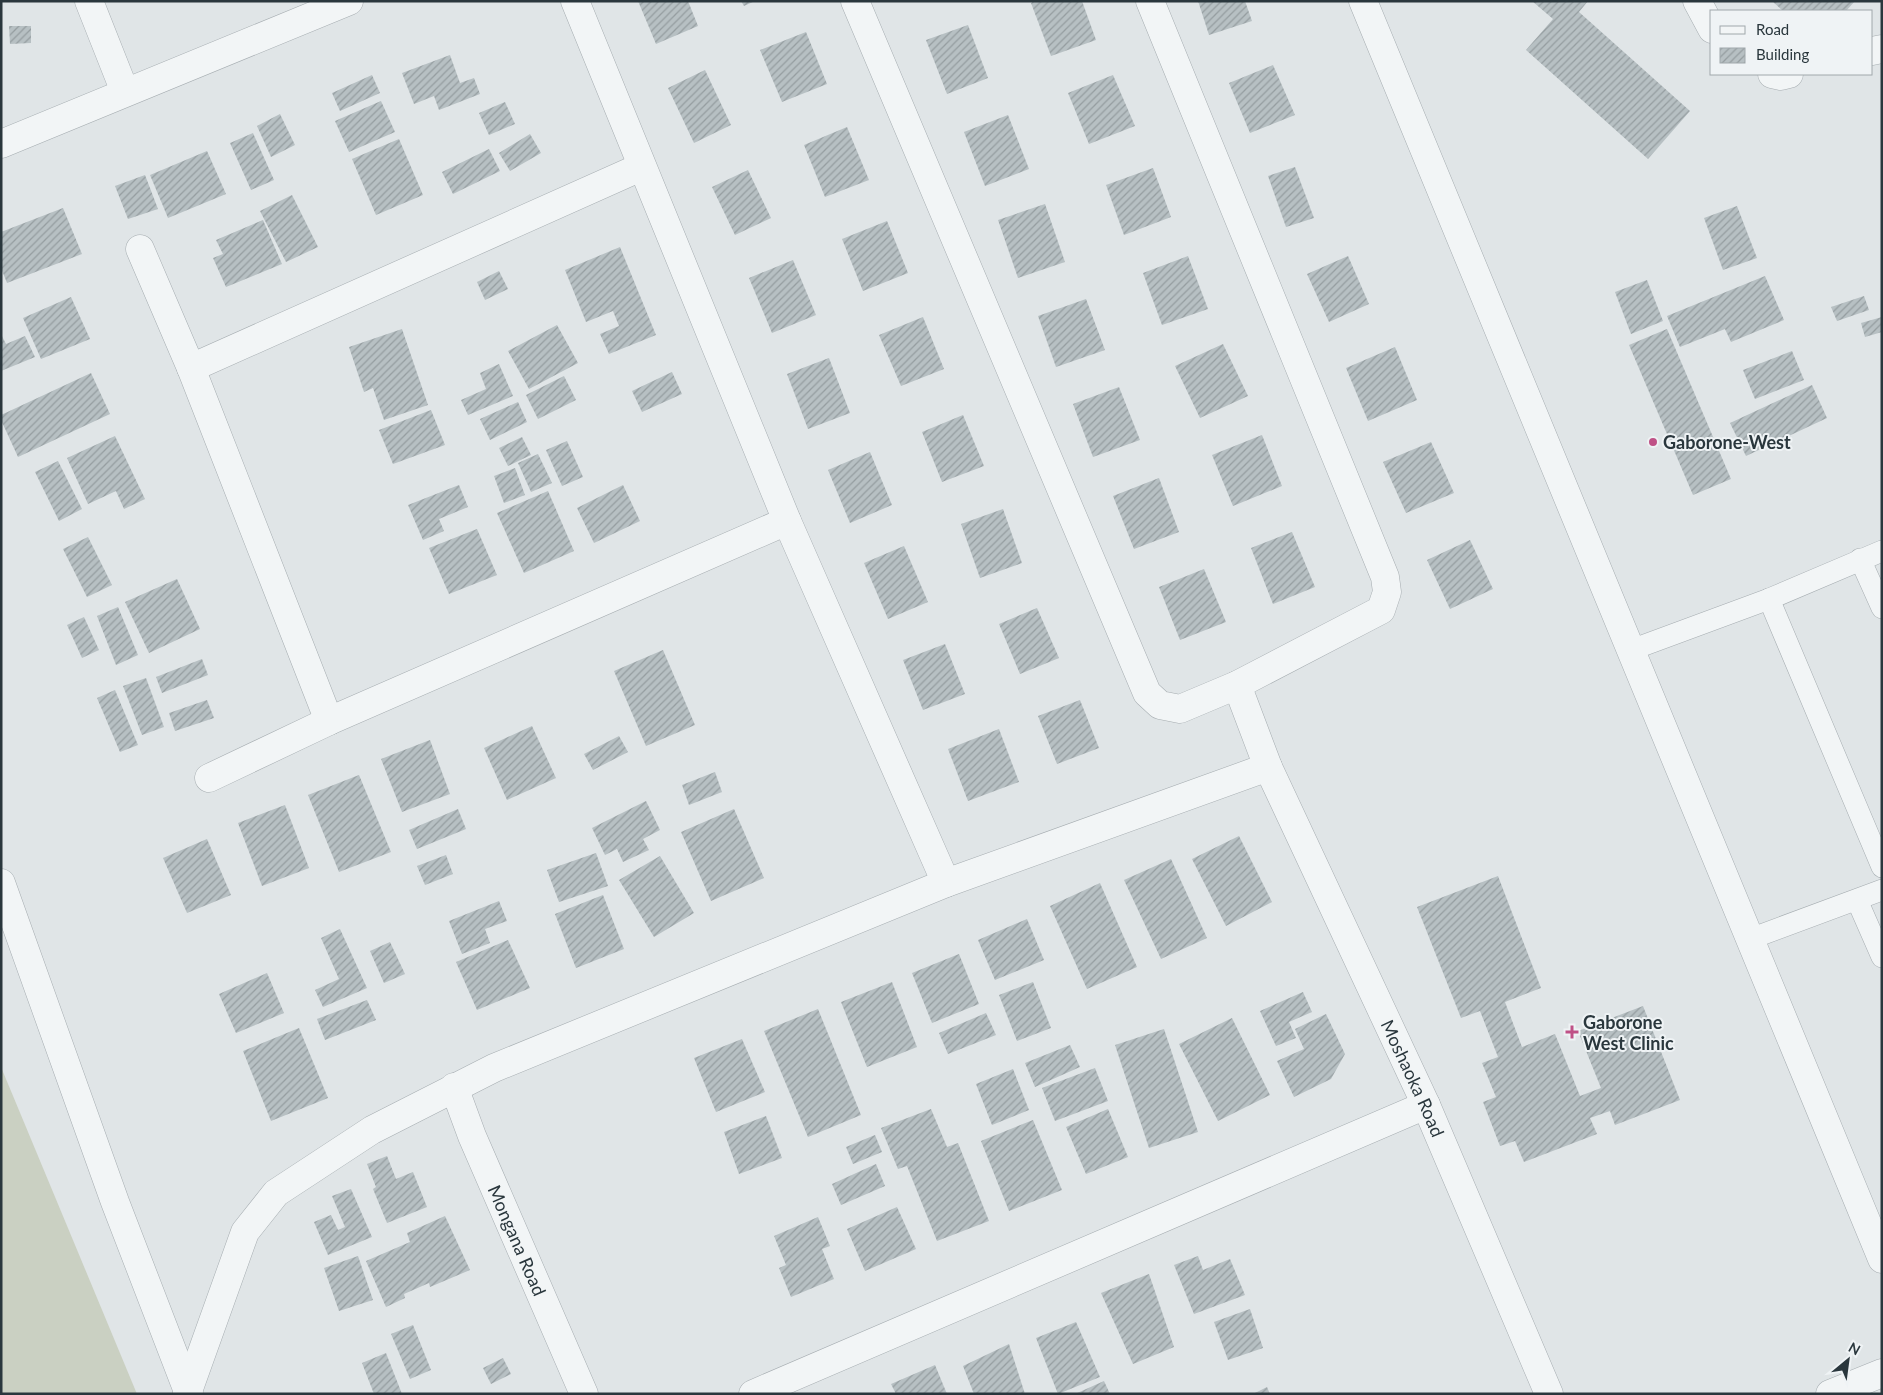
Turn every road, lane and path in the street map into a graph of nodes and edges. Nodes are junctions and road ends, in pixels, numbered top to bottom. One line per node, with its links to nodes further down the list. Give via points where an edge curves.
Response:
1 (89, 1): 9 (street)
2 (349, 1): 9 (street)
3 (575, 1): 11 (street)
4 (854, 1): 20 (street, via 1147,693 1160,706 1180,709)
5 (1150, 1): 20 (street, via 1381,568 1387,592 1381,610)
6 (1362, 1): 19 (street)
7 (1697, 1): 8 (street)
8 (1710, 26)
9 (125, 92): 10 (street)
10 (1, 144)
11 (642, 167): 13 (street); 14 (street)
12 (140, 249): 13 (street)
13 (191, 368): 21 (street)
14 (787, 521): 21 (street); 26 (street)
15 (1882, 551): 16 (lane)
16 (1860, 559): 17 (lane); 18 (lane)
17 (1768, 599): 19 (lane); 24 (lane)
18 (1882, 608)
19 (1630, 650): 29 (street)
20 (1237, 685): 22 (street, Moshaoka Road)
21 (329, 721): 23 (street)
22 (1268, 767): 26 (street); 32 (street, Moshaoka Road)
23 (210, 778)
24 (1882, 867)
25 (1, 883): 35 (street, via 115,1202)
26 (946, 883): 31 (street)
27 (1882, 890): 28 (lane)
28 (1857, 900): 29 (lane); 30 (lane)
29 (1750, 939): 33 (street)
30 (1882, 957)
31 (454, 1087): 35 (street, via 372,1130 276,1193 245,1232); 36 (street, Mongana Road, via 472,1136)
32 (1426, 1104): 37 (street); 38 (street, Moshaoka Road)
33 (1882, 1259)
34 (1882, 1373): 39 (street)
35 (188, 1393)
36 (584, 1394)
37 (753, 1394)
38 (1550, 1394)
39 (1830, 1394)

